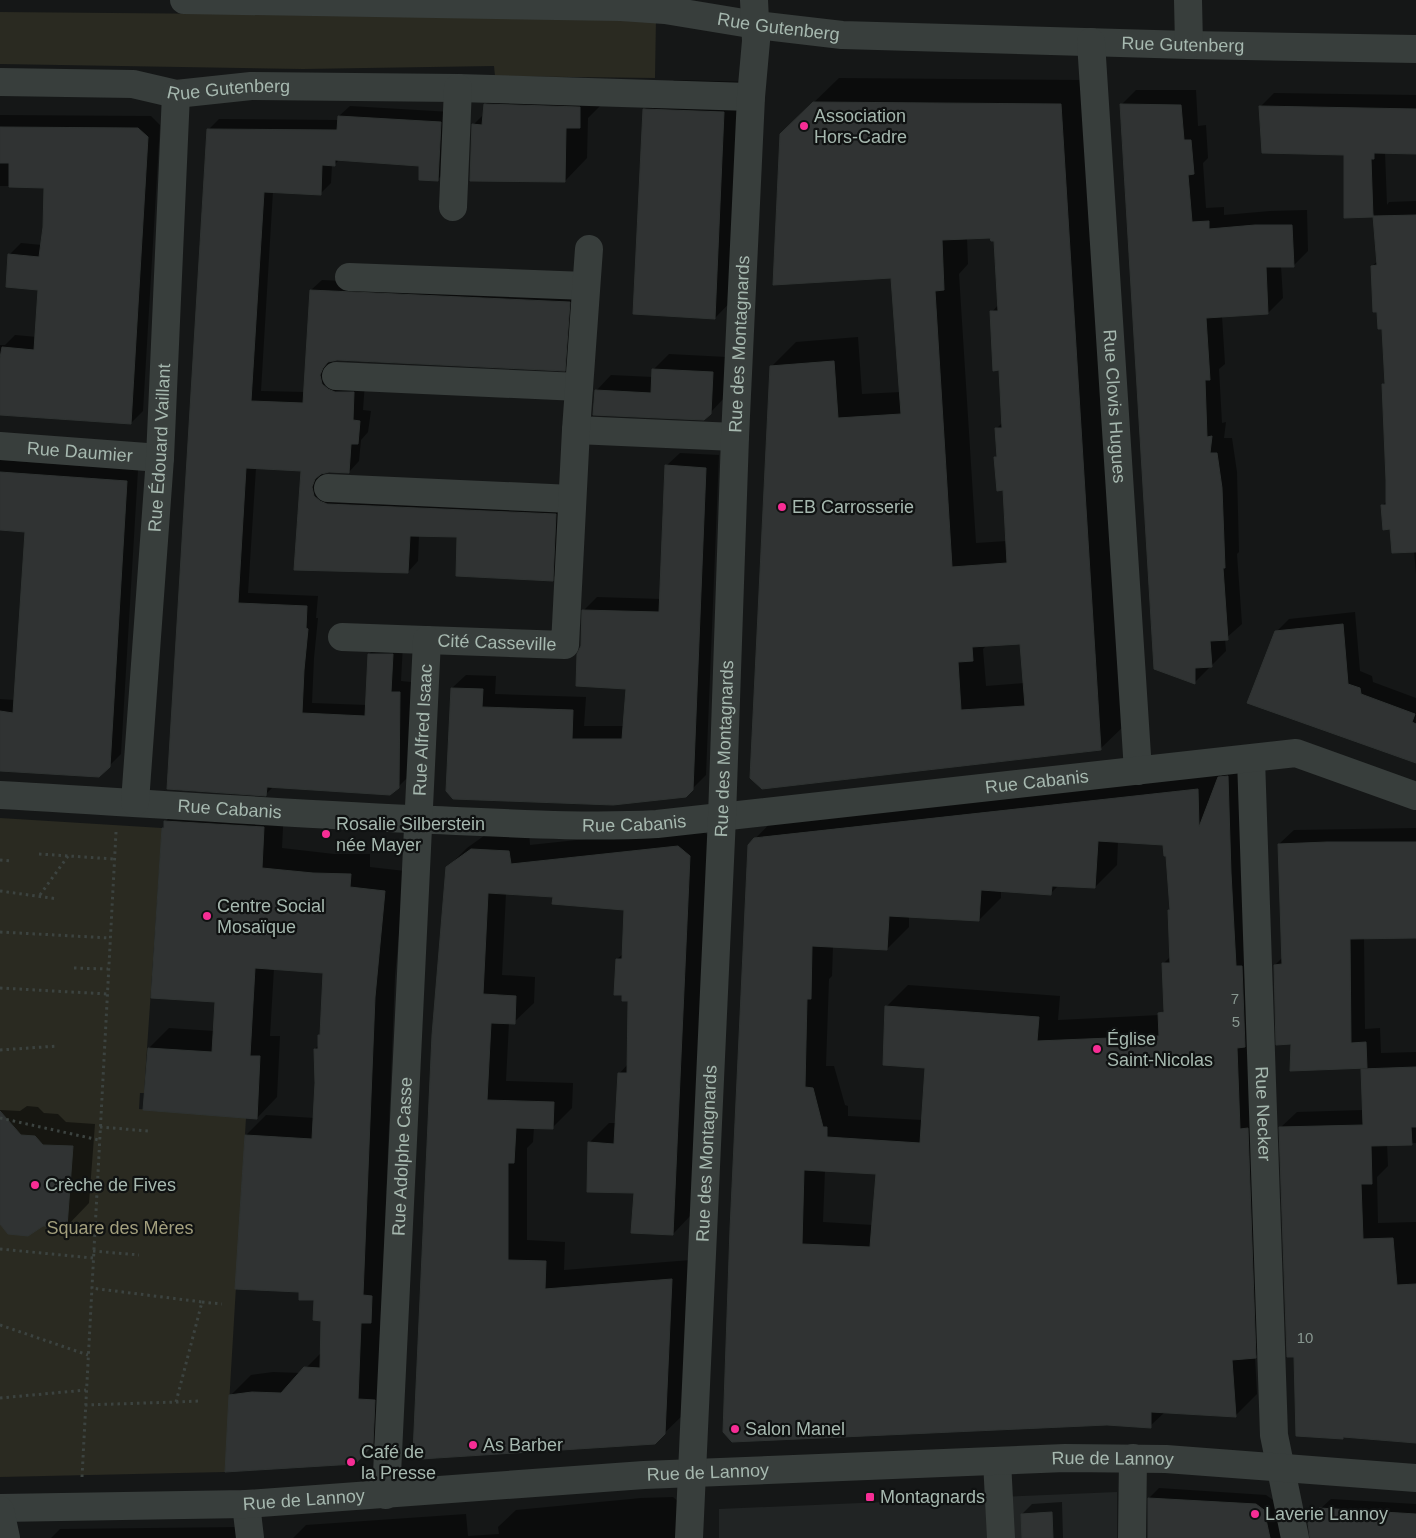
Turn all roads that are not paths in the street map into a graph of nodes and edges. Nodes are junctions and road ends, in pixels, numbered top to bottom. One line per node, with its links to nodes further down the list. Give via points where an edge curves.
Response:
1 (184, 0): 3 (street, Rue Gutenberg, via 620,7)
2 (1188, 0): 5 (street)
3 (755, 13): 4 (street, Rue Gutenberg, via 842,35); 10 (street, Rue des Montagnards)
4 (1091, 42): 5 (street, Rue Gutenberg); 26 (street, Rue Clovis Hugues)
5 (1189, 46): 6 (street, Rue Gutenberg)
6 (1416, 49)
7 (0, 82): 9 (street, Rue Gutenberg, via 133,84)
8 (458, 88): 9 (street, Rue Gutenberg, via 251,86); 10 (street, Rue Gutenberg); 11 (street)
9 (176, 94): 20 (street, Rue Édouard Vaillant)
10 (751, 97): 18 (street, Rue des Montagnards)
11 (453, 208)
12 (589, 249): 14 (street, Cité Casseville)
13 (349, 276): 14 (street)
14 (586, 286): 16 (street, Cité Casseville)
15 (336, 376): 16 (street)
16 (579, 387): 17 (street, Cité Casseville)
17 (576, 430): 18 (street); 22 (street, Cité Casseville)
18 (735, 437): 30 (street, Rue des Montagnards)
19 (0, 446): 20 (street, Rue Daumier)
20 (160, 458): 29 (street, Rue Édouard Vaillant)
21 (328, 488): 22 (street)
22 (572, 499): 24 (street, Cité Casseville, via 565,644)
23 (342, 637): 24 (street, Cité Casseville)
24 (427, 640): 31 (street, Rue Alfred Isaac)
25 (1251, 759): 26 (street, Rue Cabanis); 28 (street, Rue Cabanis, via 1296,754); 34 (street, Rue Necker, via 1274,1435)
26 (1138, 771): 30 (street, Rue Cabanis)
27 (0, 795): 29 (street, Rue Cabanis)
28 (1416, 796)
29 (126, 802): 31 (street, Rue Cabanis)
30 (722, 817): 31 (street, Rue Cabanis, via 606,826); 35 (street, Rue des Montagnards)
31 (419, 819): 37 (street, Rue Adolphe Casse)
32 (1133, 1458): 33 (street, Rue de Lannoy); 34 (street, Rue de Lannoy); 45 (street)
33 (997, 1461): 35 (street, Rue de Lannoy); 44 (street)
34 (1280, 1467): 36 (street, Rue de Lannoy); 46 (street, Rue Necker)
35 (692, 1473): 37 (street, Rue de Lannoy); 42 (street, Rue des Montagnards)
36 (1416, 1478)
37 (386, 1495): 38 (street, Rue de Lannoy)
38 (246, 1504): 39 (street, Rue de Lannoy); 41 (street)
39 (0, 1509): 40 (street)
40 (6, 1538)
41 (250, 1538)
42 (689, 1538)
43 (981, 1538): 44 (street)
44 (1001, 1538)
45 (1132, 1538)
46 (1295, 1538)

